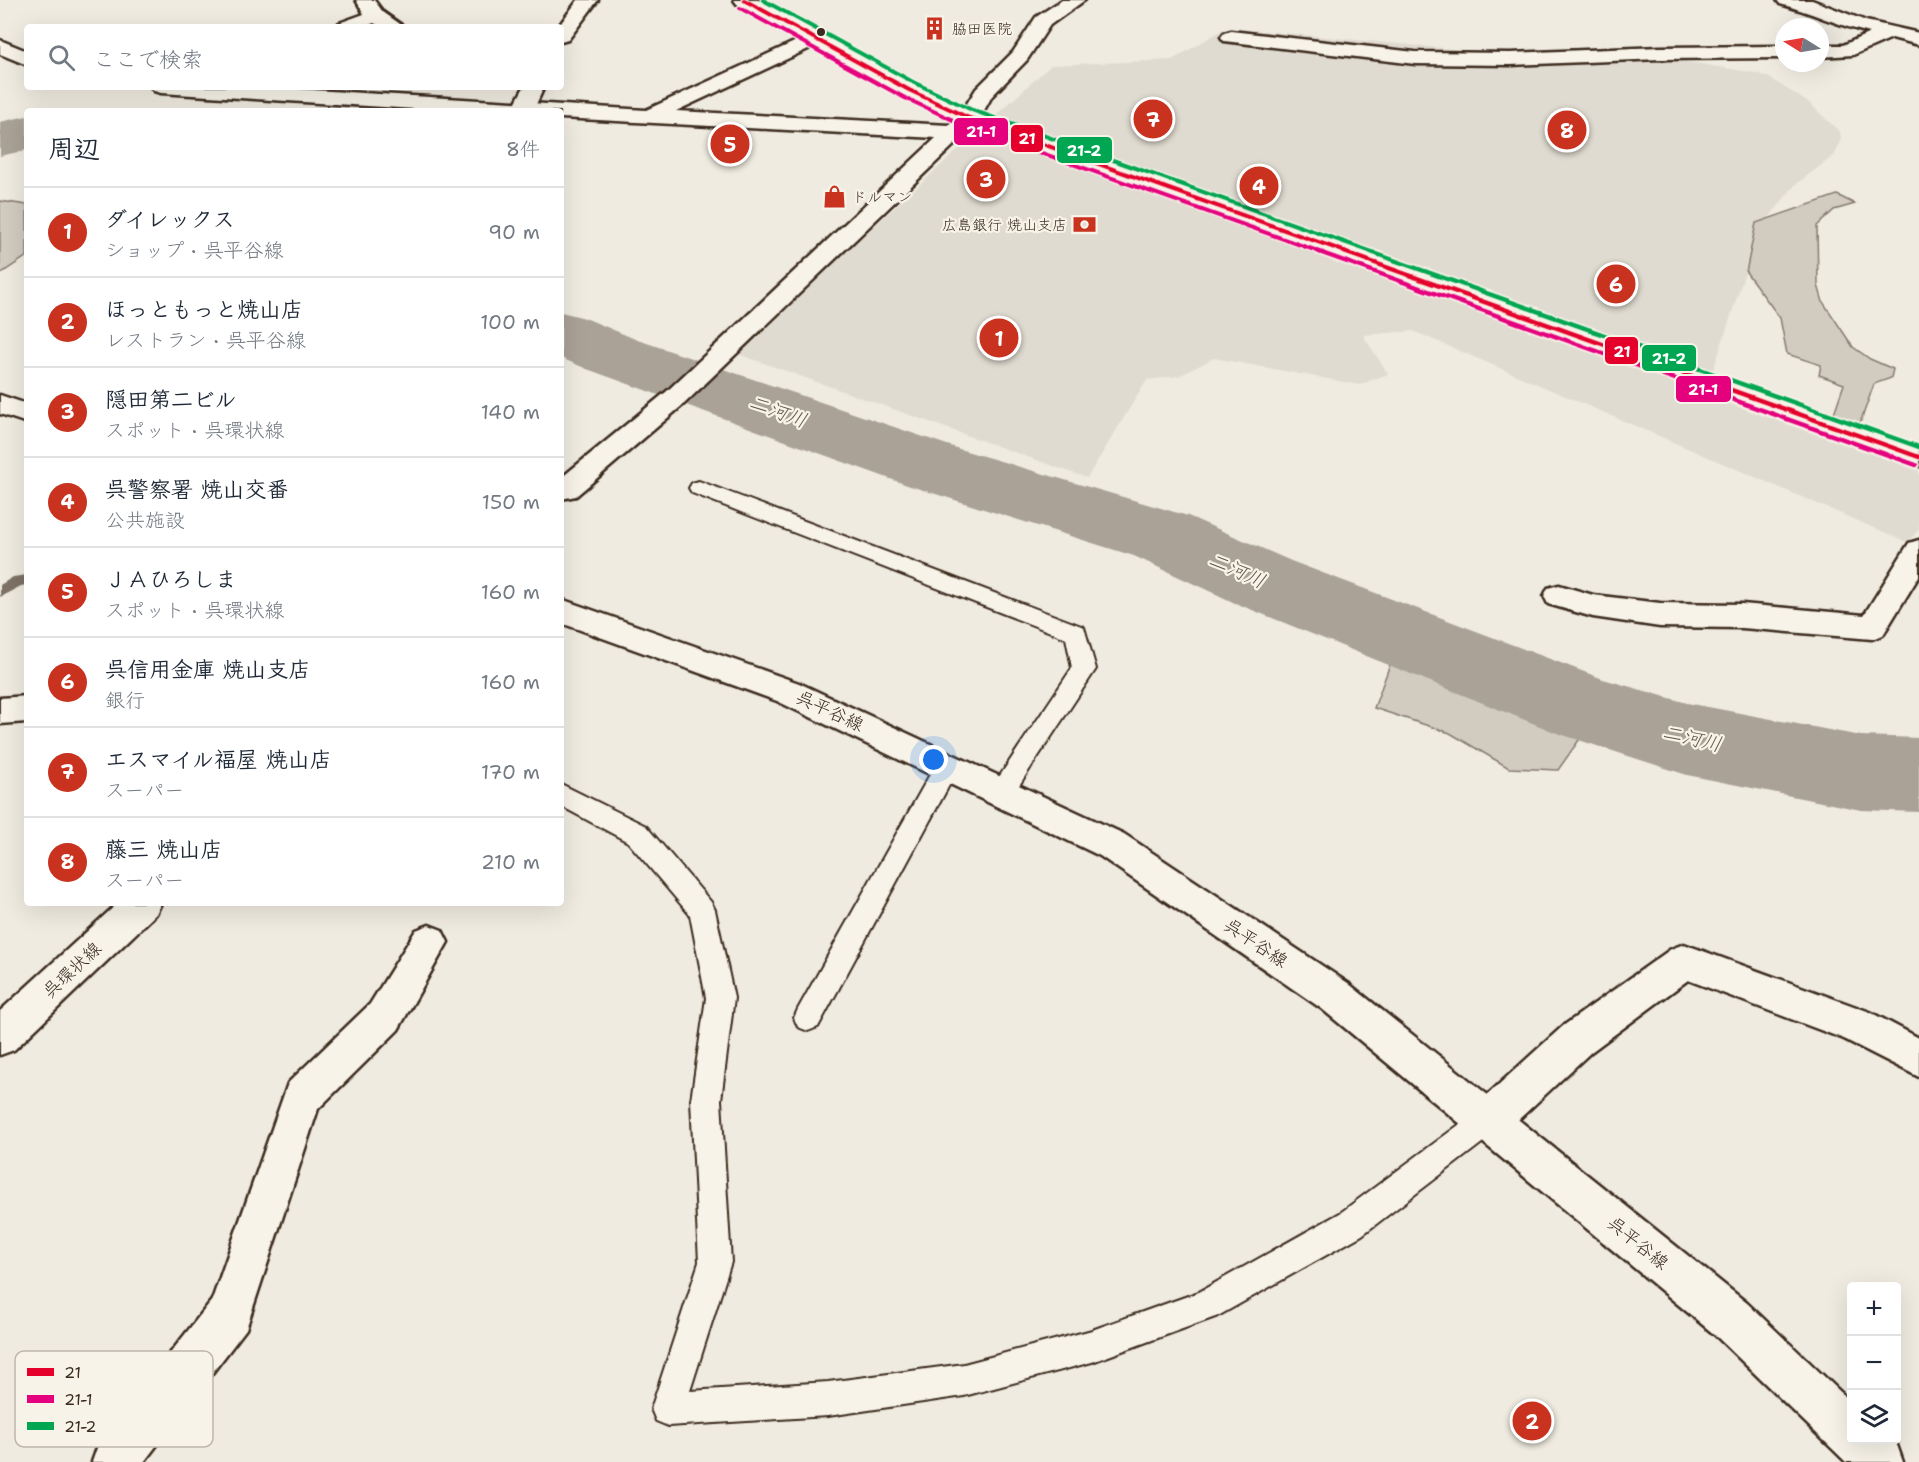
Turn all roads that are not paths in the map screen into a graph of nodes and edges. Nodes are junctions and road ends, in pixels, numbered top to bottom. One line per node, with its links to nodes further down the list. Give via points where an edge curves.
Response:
1 (588, 0): 8 (street)
2 (744, 0): 11 (street)
3 (1075, 0): 23 (street, via 1043,21 1020,56 983,93)
4 (1787, 0): 9 (street)
5 (370, 9): 6 (street); 7 (street)
6 (350, 24)
7 (390, 24)
8 (564, 32)
9 (1890, 32): 12 (street); 14 (street, via 1846,51)
10 (1231, 37): 15 (street, via 1414,58)
11 (814, 39): 22 (street); 23 (street, via 909,90)
12 (1919, 39)
13 (0, 46): 16 (street)
14 (1829, 51)
15 (1775, 52)
16 (24, 58)
17 (237, 90): 19 (street)
18 (532, 90): 20 (street)
19 (494, 108)
20 (523, 108)
21 (564, 112): 22 (street)
22 (650, 116): 23 (street)
23 (962, 125): 26 (street); 28 (street, via 675,398)
24 (0, 404): 25 (street)
25 (24, 413)
26 (1919, 457)
27 (699, 488): 35 (lane, via 1076,633 1084,669)
28 (564, 489)
29 (1919, 551): 30 (street, via 1872,627 1742,616 1660,615 1593,606)
30 (1559, 596)
31 (564, 612): 34 (street, 呉平谷線, via 788,692)
32 (24, 708): 33 (street)
33 (0, 711)
34 (947, 767): 35 (street, 呉平谷線); 39 (lane)
35 (1001, 792): 42 (street, 呉平谷線, via 1112,845 1335,996)
36 (564, 796): 42 (lane, via 637,834 702,910 720,998 706,1100 715,1262 668,1409 828,1399 964,1380 1092,1346 1207,1305 1342,1229)
37 (140, 906): 40 (street, 呉環状線)
38 (429, 942): 43 (street, via 384,1017 302,1097 230,1313)
39 (808, 1018)
40 (0, 1037)
41 (1919, 1058): 42 (street, via 1856,1025 1683,961 1578,1039)
42 (1489, 1120): 44 (street, 呉平谷線, via 1731,1319)
43 (201, 1351)
44 (1847, 1431)
45 (1860, 1444): 48 (street)
46 (127, 1447): 47 (street)
47 (115, 1462)
48 (1880, 1462)

